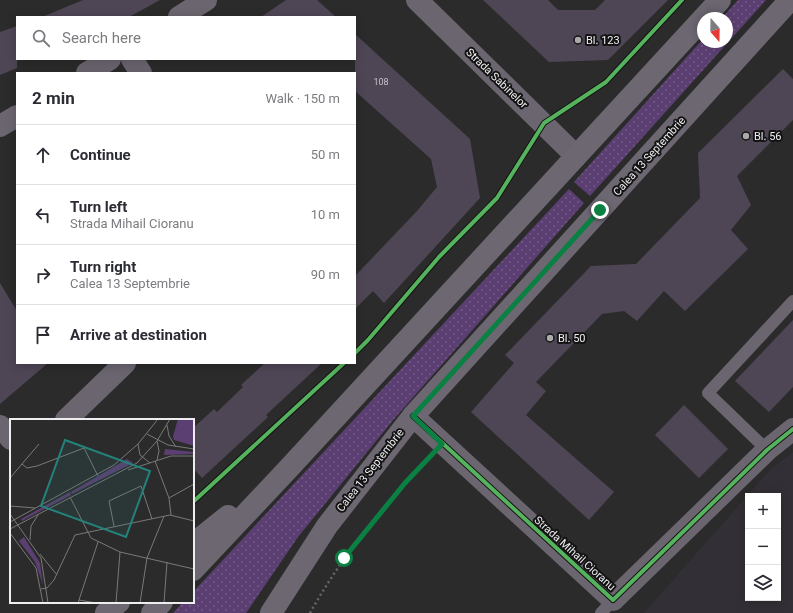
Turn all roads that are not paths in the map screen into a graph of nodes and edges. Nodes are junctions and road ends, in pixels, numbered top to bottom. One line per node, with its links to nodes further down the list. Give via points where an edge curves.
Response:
1 (206, 0): 5 (street)
2 (417, 0): 12 (street, Strada Sabinelor)
3 (720, 0): 12 (main road)
4 (790, 0): 15 (main road, Calea 13 Septembrie)
5 (180, 16)
6 (108, 60): 8 (street)
7 (133, 60): 9 (street)
8 (89, 72)
9 (139, 72)
10 (16, 117): 11 (street)
11 (0, 126)
12 (576, 156): 21 (main road)
13 (793, 301): 20 (lane, via 708,393)
14 (124, 364): 16 (street)
15 (413, 416): 26 (street, Strada Mihail Cioranu); 29 (main road, Calea 13 Septembrie, via 327,526)
16 (67, 419)
17 (0, 426): 19 (street)
18 (793, 429): 20 (street, Strada Mihail Cioranu)
19 (10, 438)
20 (767, 450): 26 (street, Strada Mihail Cioranu)
21 (289, 468): 22 (main road); 23 (main road)
22 (194, 543)
23 (194, 569)
24 (118, 603): 27 (main road)
25 (161, 603): 28 (main road)
26 (607, 607)
27 (106, 613)
28 (152, 613)
29 (271, 613)

